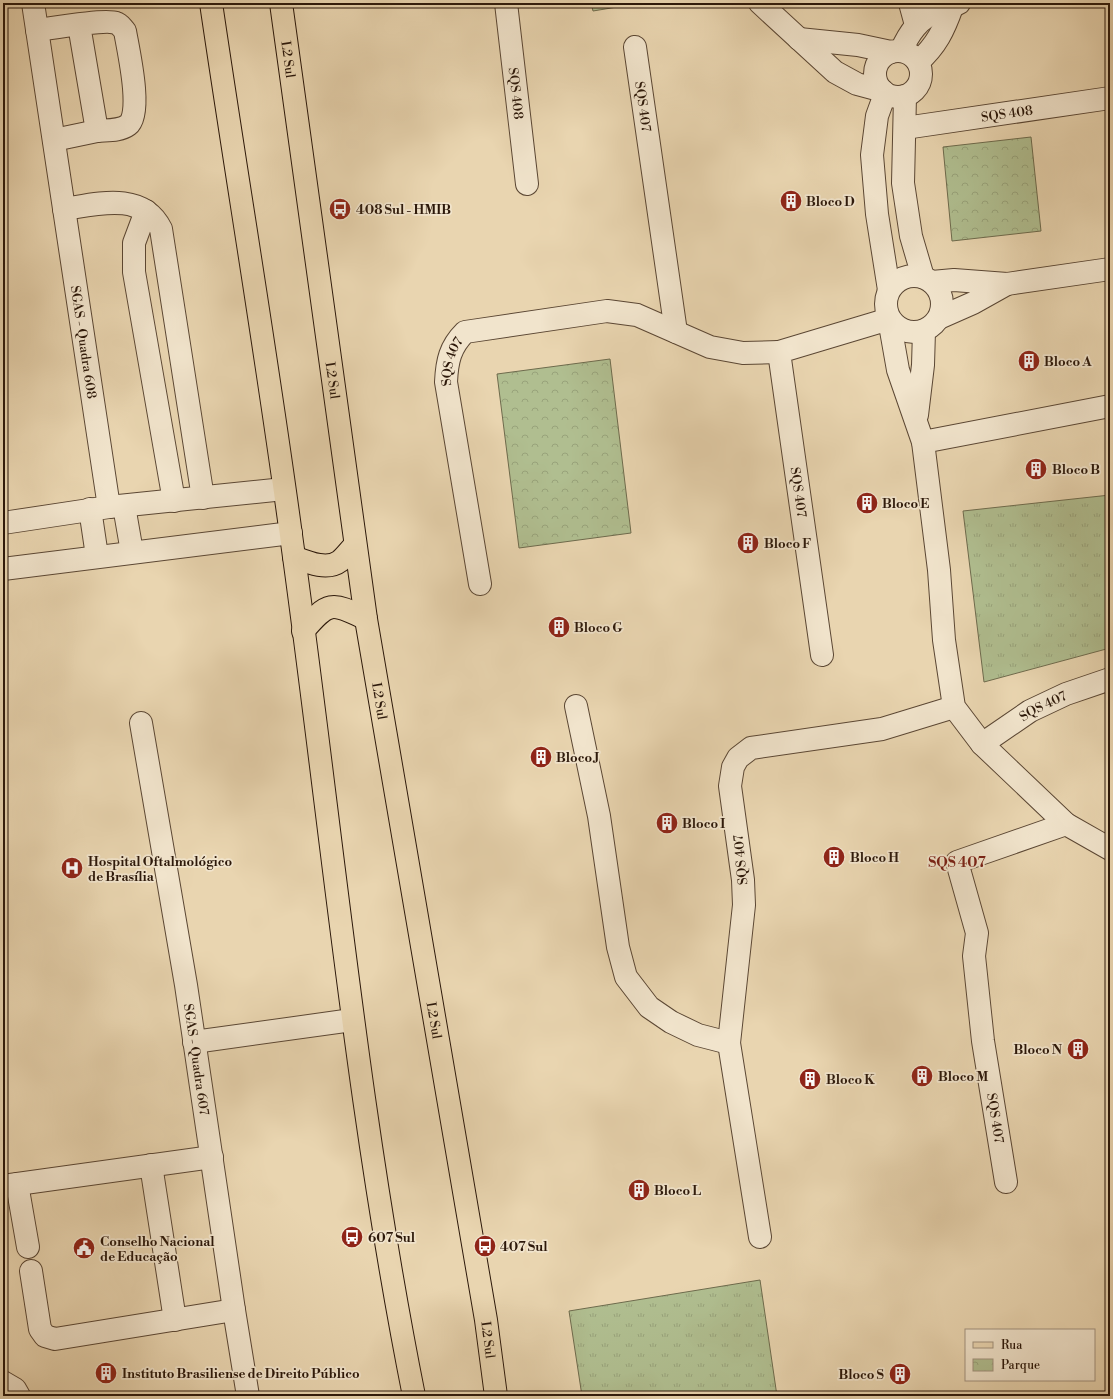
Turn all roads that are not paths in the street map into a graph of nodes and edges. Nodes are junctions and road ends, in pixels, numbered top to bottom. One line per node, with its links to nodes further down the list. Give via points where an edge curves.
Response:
1 (33, 3): 10 (street, SGAS - Quadra 608)
2 (212, 3): 35 (main road)
3 (280, 3): 41 (main road, L2 Sul)
4 (506, 3): 19 (street, SQS 408)
5 (760, 3): 11 (street)
6 (910, 3): 9 (street)
7 (955, 5): 9 (street, via 928,15); 13 (street, via 940,38 930,51)
8 (80, 25): 10 (street); 17 (street); 17 (street, via 114,22 120,24 126,37 135,103 134,116 128,125 113,130)
9 (916, 25): 13 (street, via 908,37)
10 (37, 30): 18 (street, SGAS - Quadra 608)
11 (799, 39): 13 (street, via 858,45); 14 (street, via 835,72 857,84)
12 (635, 47): 30 (street, SQS 407)
13 (903, 55): 14 (street, via 882,58 876,66 875,77 878,86); 14 (street, via 921,72 919,82 914,91)
14 (891, 94): 16 (street); 21 (street, via 877,116 873,140)
15 (1110, 98): 16 (street, SQS 408)
16 (905, 128): 20 (street)
17 (97, 131): 18 (street)
18 (54, 140): 22 (street, SGAS - Quadra 608)
19 (526, 184)
20 (905, 194): 21 (street); 25 (street, via 911,236)
21 (876, 196): 27 (street)
22 (64, 209): 23 (street, via 113,202 130,204); 38 (street, SGAS - Quadra 608)
23 (146, 211): 36 (street, via 160,230); 37 (street, via 134,244 134,272)
24 (1110, 269): 26 (street)
25 (927, 279): 26 (street); 27 (street, via 903,277); 29 (street, via 938,289 942,298)
26 (1007, 284): 29 (street)
27 (889, 290): 28 (street, via 885,300)
28 (889, 319): 29 (street, via 896,327 914,333); 31 (street, SQS 407); 33 (street, via 898,370)
29 (931, 324): 33 (street)
30 (676, 332): 31 (street, SQS 407, via 710,347 743,353); 46 (street, SQS 407, via 637,315 607,311 465,332 456,341 447,363 446,382)
31 (779, 352): 49 (street, SQS 407)
32 (1110, 406): 34 (street)
33 (916, 420): 34 (street)
34 (923, 442): 52 (street, via 939,570 944,640)
35 (284, 489): 36 (street); 40 (main road)
36 (202, 498): 37 (street)
37 (174, 501): 38 (street)
38 (108, 507): 39 (street); 42 (street); 43 (street)
39 (3, 523)
40 (291, 533): 42 (street); 44 (main road)
41 (355, 545): 44 (main road, via 339,562 328,565 313,564); 47 (main road, L2 Sul)
42 (132, 552): 43 (street)
43 (97, 556): 45 (street)
44 (294, 557): 48 (main road)
45 (3, 569)
46 (480, 584)
47 (366, 619): 48 (main road, via 345,608 332,607 320,611); 73 (main road, L2 Sul, via 486,1320)
48 (303, 631): 57 (main road)
49 (822, 655)
50 (1110, 679): 54 (street, SQS 407, via 1066,694 1030,711)
51 (576, 706): 59 (street, via 599,816 618,948 626,977 649,1007 672,1022 698,1035)
52 (954, 707): 54 (street); 59 (street, SQS 407, via 882,729 751,748 738,758 733,767 730,786 744,880 744,905)
53 (141, 723): 58 (street, SGAS - Quadra 607)
54 (982, 744): 55 (street)
55 (1066, 824): 56 (street); 62 (street, SQS 407, via 957,862 977,933 974,956 983,1041)
56 (1110, 849)
57 (352, 1020): 58 (street); 72 (main road, via 398,1314)
58 (194, 1042): 60 (street, SGAS - Quadra 607)
59 (729, 1043): 64 (street, SQS 407)
60 (212, 1157): 61 (street); 67 (street, SGAS - Quadra 607)
61 (151, 1165): 63 (street); 68 (street)
62 (1006, 1182)
63 (10, 1185): 65 (street)
64 (760, 1237)
65 (28, 1247)
66 (31, 1271): 68 (street, via 40,1329 45,1336 55,1339)
67 (234, 1310): 68 (street); 71 (street, SGAS - Quadra 607)
68 (175, 1320)
69 (3, 1382): 70 (street, via 15,1389)
70 (19, 1396)
71 (248, 1396)
72 (414, 1396)
73 (496, 1396)

